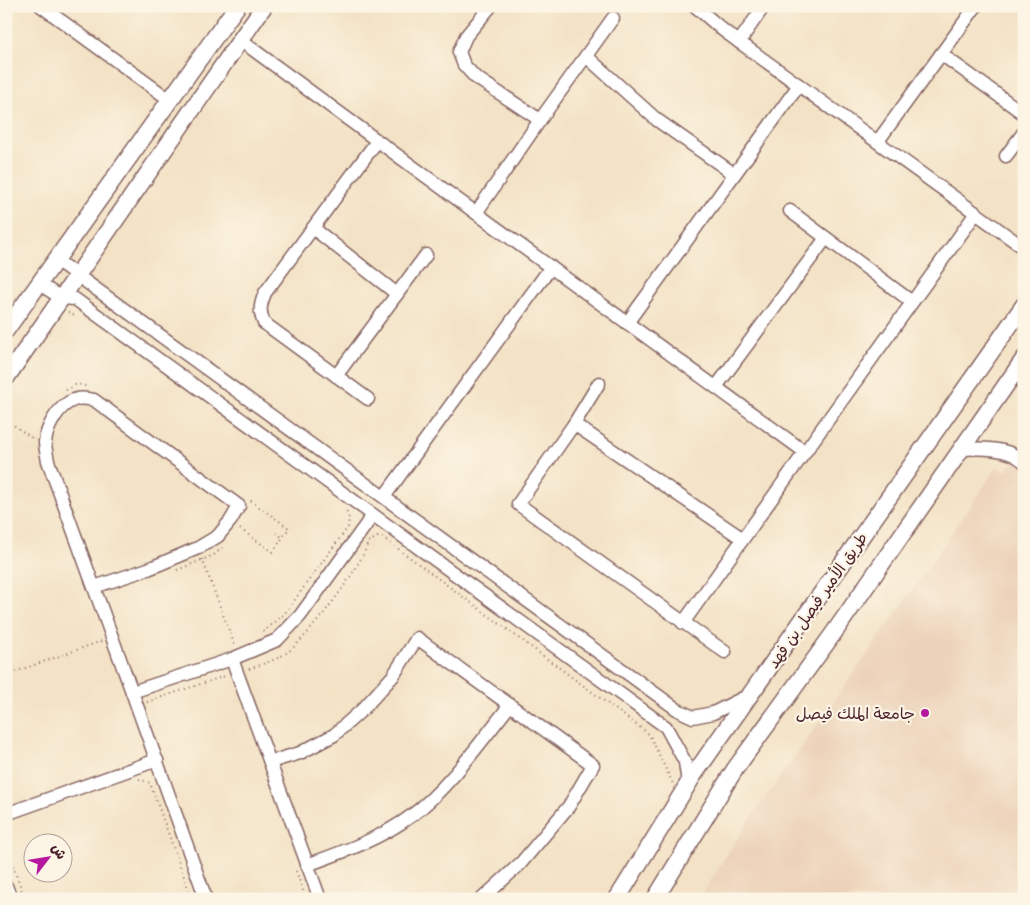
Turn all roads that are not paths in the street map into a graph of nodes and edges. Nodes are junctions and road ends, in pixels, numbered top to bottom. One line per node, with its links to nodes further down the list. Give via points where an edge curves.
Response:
1 (41, 6): 14 (street)
2 (237, 6): 14 (main road)
3 (264, 6): 9 (main road)
4 (490, 6): 16 (street, via 466,36 459,52 464,65 475,77)
5 (695, 6): 10 (street)
6 (764, 6): 10 (street)
7 (976, 6): 11 (street)
8 (613, 18): 12 (street)
9 (240, 40): 18 (street); 31 (main road)
10 (739, 42): 13 (street)
11 (941, 54): 15 (street); 19 (street)
12 (586, 56): 16 (street); 21 (street, via 657,120)
13 (798, 85): 19 (street); 21 (street)
14 (170, 100): 29 (main road)
15 (1024, 114)
16 (540, 120): 23 (street)
17 (1024, 132): 20 (street)
18 (378, 141): 23 (street); 25 (street)
19 (878, 141): 24 (street)
20 (1006, 156)
21 (734, 174): 37 (street)
22 (790, 211): 26 (street)
23 (476, 213): 30 (street)
24 (976, 213): 27 (street); 35 (street)
25 (313, 228): 33 (street); 40 (street, via 265,293 260,314 264,323)
26 (826, 238): 35 (street); 44 (street)
27 (1024, 248)
28 (426, 255): 33 (street)
29 (56, 260): 31 (street); 32 (main road)
30 (551, 267): 37 (street); 50 (street)
31 (77, 275): 34 (main road); 50 (street)
32 (40, 284): 34 (street); 38 (main road)
33 (397, 294): 40 (street)
34 (61, 298): 41 (main road); 51 (street, via 75,299)
35 (912, 302): 48 (street)
36 (1024, 306): 60 (main road, طريق الأمير فيصل بن فهد)
37 (628, 323): 44 (street)
38 (6, 330)
39 (1023, 360): 43 (street); 47 (main road, طريق الأمير فيصل بن فهد)
40 (336, 376): 45 (street)
41 (6, 378)
42 (600, 383): 46 (street)
43 (1024, 386)
44 (716, 387): 48 (street)
45 (368, 399)
46 (574, 424): 52 (street); 54 (street, via 518,504)
47 (961, 449): 49 (street, via 986,448 1018,456); 73 (main road, طريق الأمير فيصل بن فهد, via 735,769)
48 (805, 452): 52 (street)
49 (1024, 462)
50 (384, 497): 58 (street)
51 (373, 515): 55 (street); 57 (street, via 300,616 277,640)
52 (743, 540): 54 (street)
53 (94, 587): 53 (street, via 48,462 45,442 49,426 64,406 83,398 94,400 239,506 218,536 198,548); 59 (street)
54 (683, 623): 56 (street)
55 (553, 645): 58 (street, via 574,651 607,674 616,674); 64 (street, via 666,727 685,762)
56 (725, 652)
57 (235, 658): 59 (street); 63 (street, via 236,672)
58 (619, 667): 60 (street, via 678,710 693,716 713,713)
59 (132, 692): 62 (street)
60 (751, 694): 64 (main road, طريق الأمير فيصل بن فهد)
61 (510, 705): 63 (street, via 417,638 393,676 334,735 300,753); 66 (street, via 474,751 412,816 344,852); 71 (street, via 593,765 557,820 521,863)
62 (157, 760): 65 (street); 69 (street)
63 (270, 762): 66 (street)
64 (682, 786): 72 (main road, طريق الأمير فيصل بن فهد)
65 (6, 814)
66 (307, 865): 70 (street)
67 (6, 886): 68 (street)
68 (11, 899)
69 (206, 899)
70 (320, 899)
71 (482, 899)
72 (617, 899)
73 (655, 899)

